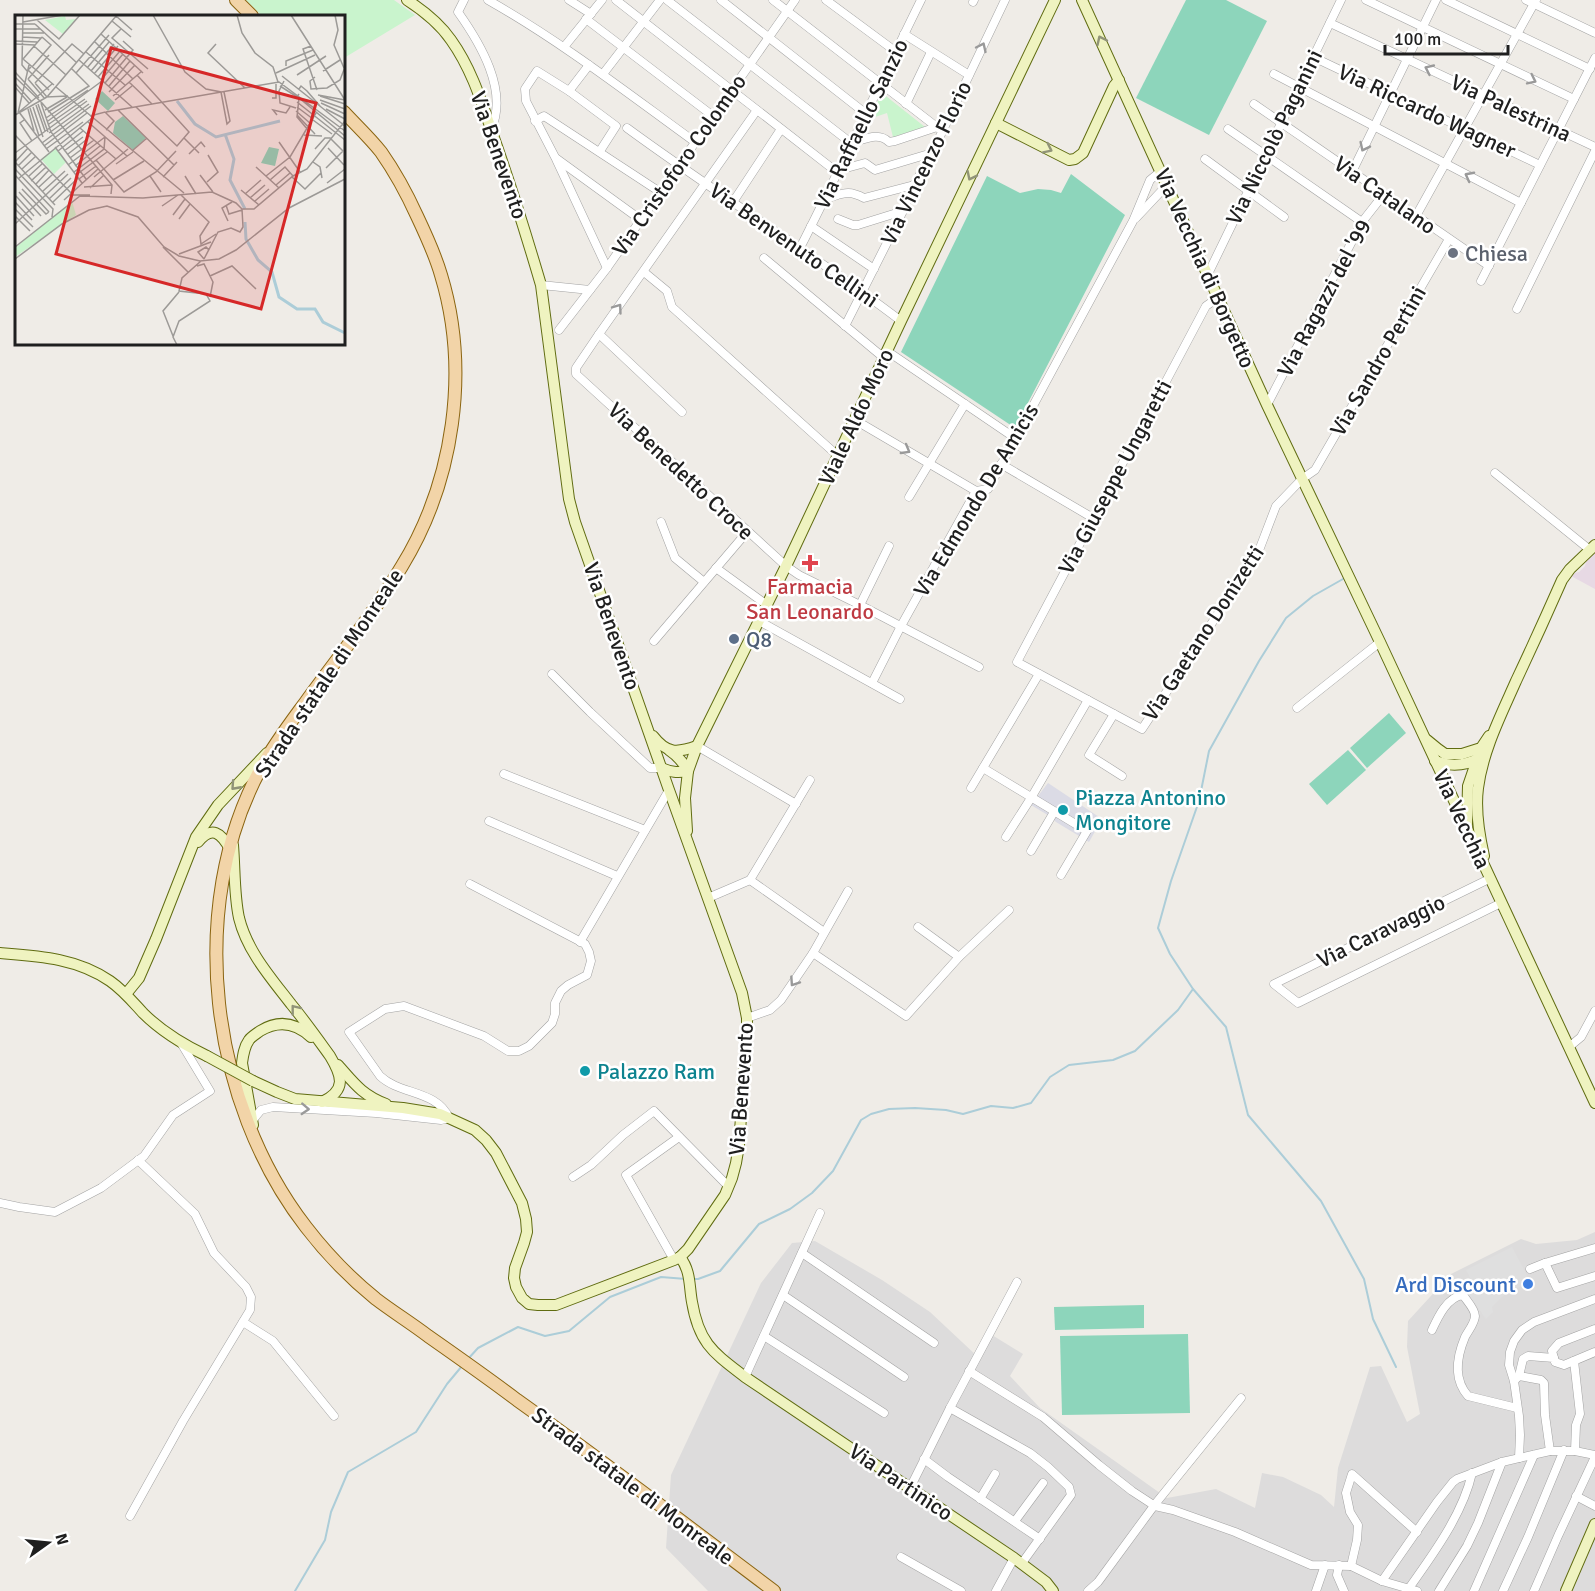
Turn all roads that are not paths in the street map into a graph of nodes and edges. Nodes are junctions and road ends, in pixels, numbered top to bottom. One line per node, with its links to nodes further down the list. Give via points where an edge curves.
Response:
1 (236, 0): 24 (main road)
2 (407, 0): 66 (main road, Via Benevento, via 435,21 464,59)
3 (464, 0): 66 (street, via 458,12 482,48 493,77 496,119)
4 (488, 0): 33 (street)
5 (569, 0): 25 (street)
6 (602, 0): 25 (street)
7 (616, 0): 26 (street)
8 (660, 0): 26 (street)
9 (667, 0): 40 (street)
10 (721, 0): 32 (street)
11 (773, 0): 23 (street)
12 (795, 0): 23 (street, Via Cristoforo Colombo)
13 (826, 0): 35 (street)
14 (921, 0): 30 (street, Via Raffaello Sanzio)
15 (1005, 0): 46 (street, Via Vincenzo Florio, one-way to 15)
16 (1055, 0): 62 (main road, Viale Aldo Moro)
17 (1082, 0): 47 (main road, Via Vecchia di Borgetto, one-way to 17)
18 (1341, 0): 27 (street, Via Niccolò Paganini)
19 (1366, 0): 28 (street)
20 (1436, 0): 28 (street)
21 (1446, 0): 31 (street)
22 (1532, 1): 29 (street); 31 (street)
23 (787, 11): 32 (street, Via Cristoforo Colombo); 48 (street)
24 (251, 15)
25 (589, 16): 33 (street); 34 (street)
26 (644, 21): 34 (street); 51 (street)
27 (1330, 22): 37 (street, Via Niccolò Paganini); 39 (street, Via Palestrina)
28 (1423, 27): 39 (street); 41 (street)
29 (1595, 33)
30 (904, 34): 35 (street, Via Raffaello Sanzio); 36 (street)
31 (1517, 34): 41 (street); 43 (street)
32 (769, 37): 40 (street, Via Cristoforo Colombo); 59 (street)
33 (564, 47): 42 (street)
34 (624, 47): 44 (street); 60 (street)
35 (895, 51): 48 (street, Via Raffaello Sanzio)
36 (931, 52): 46 (street); 55 (street)
37 (1313, 57): 49 (street, Via Niccolò Paganini); 52 (street, Via Riccardo Wagner)
38 (1595, 58): 43 (street)
39 (1407, 59): 52 (street); 53 (street, Via Palestrina, one-way to 39)
40 (750, 64): 51 (street, Via Cristoforo Colombo); 73 (street)
41 (1500, 64): 53 (street); 54 (street, one-way to 54)
42 (589, 65): 44 (street); 50 (street)
43 (1590, 69): 54 (street)
44 (603, 74): 72 (street)
45 (1274, 74): 49 (street)
46 (969, 75): 68 (street, Via Vincenzo Florio)
47 (1119, 80): 62 (main road, one-way to 47, via 1069,160 1075,159 1083,153); 83 (main road, Via Vecchia di Borgetto)
48 (880, 83): 55 (street); 59 (street, Via Raffaello Sanzio)
49 (1298, 87): 63 (street, Via Niccolò Paganini); 64 (street)
50 (569, 91): 61 (street, via 537,71 525,89); 75 (street, via 616,126)
51 (731, 91): 57 (street); 60 (street, Via Cristoforo Colombo)
52 (1390, 93): 64 (street); 70 (street, Via Riccardo Wagner)
53 (1483, 95): 70 (street); 71 (street, Via Palestrina)
54 (1574, 99): 71 (street)
55 (906, 104): 68 (street)
56 (1254, 104): 63 (street, Via Catalano)
57 (757, 110): 67 (street); 86 (street)
58 (345, 113): 159 (main road, Strada statale di Monreale, via 381,152 433,250 454,337 453,418 427,519 404,564)
59 (866, 113): 73 (street, Via Raffaello Sanzio)
60 (713, 116): 72 (street, Via Cristoforo Colombo)
61 (535, 121): 75 (street, via 544,116); 78 (street)
62 (996, 123): 117 (main road, Viale Aldo Moro, one-way to 117)
63 (1281, 123): 77 (street, Via Niccolò Paganini); 85 (street, Via Catalano)
64 (1374, 127): 80 (street); 85 (street, one-way to 85)
65 (627, 128): 81 (street, Via Benvenuto Cellini)
66 (491, 129): 112 (main road, Via Benevento)
67 (782, 129): 84 (street); 93 (street)
68 (939, 129): 73 (street, via 889,142 878,136); 76 (street, Via Vincenzo Florio)
69 (1228, 129): 77 (street)
70 (1464, 129): 80 (street); 82 (street, Via Riccardo Wagner)
71 (1558, 130): 74 (street, Via Palestrina); 82 (street)
72 (695, 142): 81 (street, Via Cristoforo Colombo)
73 (851, 143): 84 (street, Via Raffaello Sanzio)
74 (1595, 149): 116 (street)
75 (600, 151): 89 (street)
76 (932, 153): 84 (street, via 875,170 865,163); 87 (street, Via Vincenzo Florio)
77 (1265, 156): 90 (street, Via Niccolò Paganini); 101 (street)
78 (556, 159): 99 (street); 107 (street)
79 (1205, 159): 90 (street)
80 (1445, 164): 94 (street, one-way to 80); 96 (street)
81 (679, 165): 86 (street, Via Benvenuto Cellini); 89 (street, Via Cristoforo Colombo)
82 (1540, 165): 94 (street)
83 (1161, 171): 88 (main road, Via Vecchia di Borgetto); 100 (street, via 1150,180)
84 (839, 172): 92 (street, Via Raffaello Sanzio)
85 (1352, 172): 91 (street, Via Catalano)
86 (706, 184): 93 (street, Via Benvenuto Cellini); 109 (street)
87 (914, 185): 92 (street, via 864,198 848,192); 95 (street, Via Vincenzo Florio)
88 (1167, 185): 100 (street); 110 (main road, Via Vecchia di Borgetto)
89 (660, 192): 99 (street, Via Cristoforo Colombo)
90 (1248, 192): 97 (street); 110 (street, Via Niccolò Paganini)
91 (1384, 194): 96 (street, Via Catalano); 101 (street, Via Ragazzi del '99)
92 (825, 199): 102 (street, Via Raffaello Sanzio)
93 (733, 202): 104 (street, Via Benvenuto Cellini)
94 (1521, 203): 106 (street)
95 (903, 211): 98 (street, via 858,225); 108 (street, Via Vincenzo Florio)
96 (1416, 216): 103 (street, Via Catalano)
97 (1284, 217)
98 (838, 219)
99 (641, 220): 107 (street, Via Cristoforo Colombo)
100 (1133, 222): 126 (street, Via Edmondo De Amicis)
101 (1362, 222): 123 (street, Via Ragazzi del '99)
102 (811, 226): 104 (street, Via Raffaello Sanzio); 108 (street)
103 (1449, 239): 106 (street, Via Catalano); 131 (street, Via Sandro Pertini, via 1315,470)
104 (800, 248): 114 (street, Via Benvenuto Cellini)
105 (764, 258): 118 (street)
106 (1489, 266): 111 (street)
107 (607, 268): 113 (street, Via Cristoforo Colombo)
108 (874, 270): 114 (street, Via Vincenzo Florio)
109 (644, 272): 120 (street, one-way to 109); 127 (street, via 668,291 672,307)
110 (1208, 273): 115 (main road, Via Vecchia di Borgetto)
111 (1481, 281)
112 (541, 285): 113 (street); 157 (main road, Via Benevento, via 569,499)
113 (590, 290): 119 (street, Via Cristoforo Colombo)
114 (863, 292): 117 (street, Via Benvenuto Cellini); 118 (street, Via Vincenzo Florio)
115 (1219, 297): 123 (main road, Via Vecchia di Borgetto); 134 (street, Via Giuseppe Ungaretti, via 1206,306)
116 (1517, 309)
117 (901, 321): 121 (main road, Viale Aldo Moro)
118 (845, 326): 121 (street)
119 (559, 330)
120 (599, 334): 124 (street); 136 (street, Via Benedetto Croce, via 576,374)
121 (886, 355): 122 (street); 125 (main road, Viale Aldo Moro)
122 (965, 404): 126 (street); 128 (street)
123 (1267, 405): 131 (main road, Via Vecchia di Borgetto)
124 (682, 412)
125 (855, 420): 127 (main road, Viale Aldo Moro); 128 (street, one-way to 128)
126 (1015, 438): 129 (street, Via Edmondo De Amicis)
127 (838, 456): 140 (main road, Viale Aldo Moro)
128 (930, 464): 132 (street); 133 (street)
129 (1001, 464): 132 (street, Via Edmondo De Amicis, via 988,489); 134 (street)
130 (1495, 473): 139 (street)
131 (1302, 479): 137 (main road, Via Vecchia di Borgetto); 156 (street, Via Gaetano Donizetti, via 1276,506 1258,553 1142,729)
132 (976, 491): 146 (street, Via Edmondo De Amicis)
133 (909, 497)
134 (1093, 518): 151 (street, Via Giuseppe Ungaretti, via 1017,662)
135 (661, 522): 142 (street, via 675,558)
136 (747, 532): 140 (street, Via Benedetto Croce); 141 (street)
137 (1329, 534): 148 (main road, Via Vecchia)
138 (889, 546): 144 (street)
139 (1592, 548): 162 (main road, via 1562,580)
140 (786, 566): 143 (main road, Viale Aldo Moro); 144 (street, Via Benedetto Croce)
141 (716, 568): 142 (street); 143 (street)
142 (704, 582): 147 (street)
143 (767, 605): 145 (main road, Viale Aldo Moro)
144 (860, 605): 146 (street, Via Benedetto Croce)
145 (759, 621): 152 (street); 160 (main road, Viale Aldo Moro)
146 (901, 626): 149 (street, Via Benedetto Croce); 152 (street, Via Edmondo De Amicis)
147 (654, 641)
148 (1380, 642): 155 (street); 158 (main road, Via Vecchia)
149 (979, 667)
150 (552, 674): 165 (street, via 650,768)
151 (1039, 674): 154 (street); 166 (street)
152 (872, 683): 153 (street)
153 (900, 699)
154 (1088, 700): 156 (street); 173 (street)
155 (1297, 708)
156 (1114, 714): 169 (street, via 1089,755)
157 (648, 732): 161 (main road); 165 (main road, Via Benevento)
158 (1422, 733): 162 (main road, via 1445,753); 164 (main road, Via Vecchia)
159 (276, 744): 181 (main road, Strada statale di Monreale, via 259,771 238,819); 183 (main road, one-way to 183, via 218,805 196,837)
160 (697, 746): 161 (main road); 167 (main road, Viale Aldo Moro); 174 (street)
161 (669, 750): 167 (main road)
162 (1484, 750): 163 (main road); 186 (main road, via 1477,813)
163 (1476, 760): 164 (main road, via 1460,765); 177 (main road, via 1468,786)
164 (1435, 761): 177 (main road, Via Vecchia)
165 (661, 768): 167 (main road); 172 (main road, Via Benevento)
166 (983, 768): 171 (street); 173 (street)
167 (688, 771): 180 (main road, Viale Aldo Moro)
168 (504, 774): 178 (street)
169 (1122, 776)
170 (810, 780): 174 (street)
171 (971, 788)
172 (669, 790): 178 (street); 180 (main road, Via Benevento)
173 (1031, 798): 175 (street); 179 (street)
174 (796, 804): 187 (street)
175 (1053, 814): 182 (street); 184 (street, via 1087,831)
176 (489, 821): 185 (street)
177 (1467, 830): 186 (main road, Via Vecchia)
178 (645, 831): 185 (street)
179 (1006, 837)
180 (687, 840): 190 (main road, Via Benevento)
181 (232, 844): 183 (main road, via 212,832 202,836); 204 (main road, one-way to 181, via 265,969 245,935 237,904); 213 (main road, Strada statale di Monreale, via 218,927 218,1000 232,1078)
182 (1031, 851)
183 (189, 858): 199 (main road, via 139,978)
184 (1061, 875)
185 (617, 876): 195 (street)
186 (1489, 879): 191 (main road, Via Vecchia); 191 (street, Via Caravaggio, via 1274,984 1298,1003)
187 (750, 880): 190 (street); 194 (street)
188 (470, 884): 195 (street)
189 (848, 891): 194 (street)
190 (708, 898): 201 (main road, Via Benevento)
191 (1501, 903): 203 (main road, Via Vecchia)
192 (1009, 909): 198 (street)
193 (918, 927): 198 (street)
194 (825, 932): 197 (street)
195 (580, 942): 210 (street, via 591,956 587,975 561,991 552,1023 519,1052 508,1051 484,1036 404,1006 384,1009 349,1032 384,1080 436,1101)
196 (0, 953): 199 (main road, via 71,962 108,979)
197 (813, 953): 198 (street, via 906,1016); 201 (street, one-way to 201, via 782,1000 770,1010)
198 (959, 957)
199 (126, 994): 202 (main road)
200 (1595, 1011): 203 (street, via 1581,1037)
201 (747, 1018): 216 (main road, Via Benevento, via 739,1145)
202 (181, 1043): 206 (main road, bridge, via 277,1092); 214 (street, via 210,1091 173,1115)
203 (1569, 1047): 207 (main road, Via Vecchia)
204 (330, 1056): 205 (main road); 206 (main road, via 341,1081 330,1098); 211 (main road, via 298,1026 275,1024 254,1035 246,1045 242,1063)
205 (353, 1083): 208 (main road, via 349,1098); 209 (main road, via 365,1094)
206 (322, 1102): 208 (main road)
207 (1595, 1103)
208 (342, 1104): 209 (main road)
209 (394, 1107): 210 (main road)
210 (449, 1118): 211 (street, one-way to 210, via 261,1110 273,1107); 221 (main road, via 476,1130 486,1140 522,1203 527,1232 514,1278 522,1298 529,1304 556,1305)
211 (252, 1120): 213 (main road)
212 (679, 1137): 215 (street, via 654,1111); 216 (street); 221 (street, via 626,1175)
213 (256, 1140): 273 (main road, Strada statale di Monreale, via 305,1226 373,1297)
214 (138, 1160): 217 (street, via 101,1188 55,1212); 228 (street, via 195,1214 214,1252 246,1287 250,1310)
215 (573, 1177)
216 (728, 1186): 221 (main road, Via Benevento, via 688,1249)
217 (0, 1203)
218 (820, 1213): 220 (street)
219 (1595, 1248): 222 (street)
220 (802, 1253): 226 (street); 232 (street)
221 (677, 1259): 237 (main road, Via Partinico, via 685,1263 698,1327 710,1349)
222 (1545, 1263): 223 (street); 224 (street, via 1557,1288)
223 (1530, 1269)
224 (1595, 1276)
225 (1017, 1282): 236 (street)
226 (783, 1295): 231 (street); 238 (street)
227 (1592, 1299): 239 (street, via 1522,1330 1510,1352 1509,1365)
228 (243, 1322): 244 (street, via 273,1341); 261 (street)
229 (1595, 1329): 234 (street, via 1559,1343 1552,1351)
230 (1431, 1330): 242 (street, via 1442,1310 1463,1295 1475,1318 1459,1354 1459,1383 1468,1396)
231 (764, 1336): 237 (street); 243 (street)
232 (934, 1343)
233 (1595, 1352): 235 (street)
234 (1554, 1358): 235 (street, via 1564,1365); 239 (street, via 1526,1356)
235 (1574, 1361): 246 (street, via 1580,1414)
236 (969, 1371): 241 (street); 259 (street, via 1043,1417 1107,1472)
237 (745, 1377): 256 (main road, Via Partinico)
238 (904, 1377)
239 (1516, 1379): 242 (street); 247 (street, via 1544,1383)
240 (1241, 1398): 259 (street)
241 (950, 1408): 251 (street); 265 (street, via 1030,1453 1069,1487 1071,1495)
242 (1517, 1408): 250 (street)
243 (884, 1413)
244 (334, 1416)
245 (1564, 1450): 246 (street); 247 (street); 283 (street)
246 (1575, 1450): 249 (street)
247 (1550, 1451): 248 (street)
248 (1534, 1455): 250 (street); 282 (street)
249 (1595, 1456): 257 (street)
250 (1519, 1458): 252 (street)
251 (924, 1459): 256 (street); 258 (street)
252 (1502, 1462): 253 (street); 281 (street, via 1467,1546)
253 (1472, 1473): 264 (street, via 1452,1482); 280 (street, via 1469,1489 1450,1526)
254 (995, 1474): 258 (street)
255 (1043, 1483): 262 (street)
256 (910, 1488): 268 (main road, Via Partinico)
257 (1576, 1496): 260 (street); 284 (street)
258 (980, 1498): 262 (street)
259 (1155, 1506): 269 (street, via 1235,1532 1311,1565); 277 (street)
260 (1595, 1506)
261 (130, 1516)
262 (1015, 1521): 265 (street)
263 (1595, 1524): 266 (main road)
264 (1417, 1532): 271 (street, via 1352,1474 1346,1493 1358,1525); 272 (street)
265 (1040, 1539): 268 (street)
266 (1592, 1540): 285 (main road)
267 (901, 1557): 274 (street)
268 (1018, 1560): 275 (street); 276 (main road, Via Partinico)
269 (1325, 1565): 270 (street); 278 (street)
270 (1339, 1565): 271 (street); 279 (street, via 1337,1575)
271 (1351, 1566): 272 (street)
272 (1382, 1581): 280 (street)
273 (774, 1591)
274 (961, 1591)
275 (996, 1591)
276 (1053, 1591)
277 (1088, 1591)
278 (1316, 1591)
279 (1344, 1591)
280 (1411, 1591)
281 (1439, 1591)
282 (1474, 1591)
283 (1503, 1591)
284 (1534, 1591)
285 (1566, 1591)

